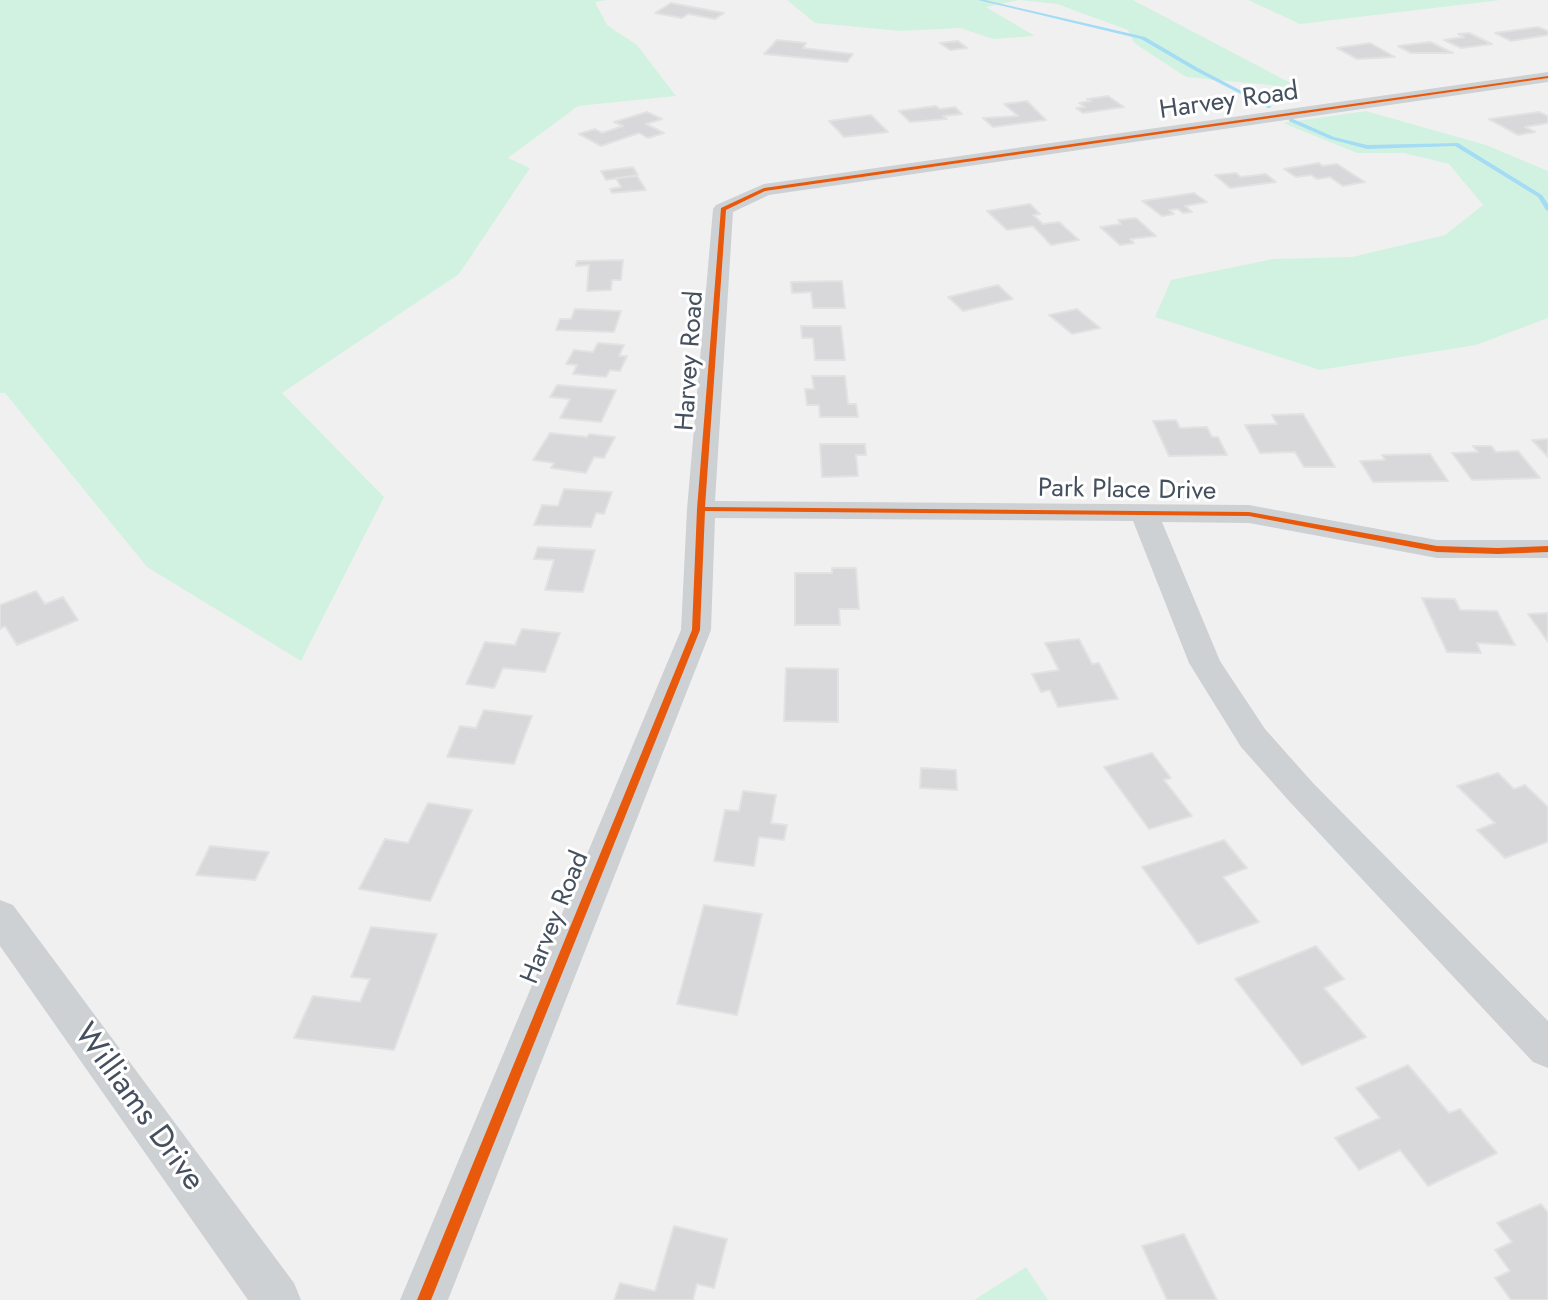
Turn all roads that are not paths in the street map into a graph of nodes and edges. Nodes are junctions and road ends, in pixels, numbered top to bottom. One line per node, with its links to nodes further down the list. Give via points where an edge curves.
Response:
1 (1548, 77): 2 (street, Harvey Road, via 764,190 723,209)
2 (701, 509): 3 (street, Park Place Drive); 8 (street, Harvey Road, via 696,630)
3 (1143, 511): 4 (street, Park Place Drive, via 1249,514 1437,549); 6 (street, Park Place Drive, via 1205,663 1253,738)
4 (1548, 549)
5 (0, 916): 7 (street, Williams Drive)
6 (1548, 1049)
7 (277, 1300)
8 (424, 1300)

